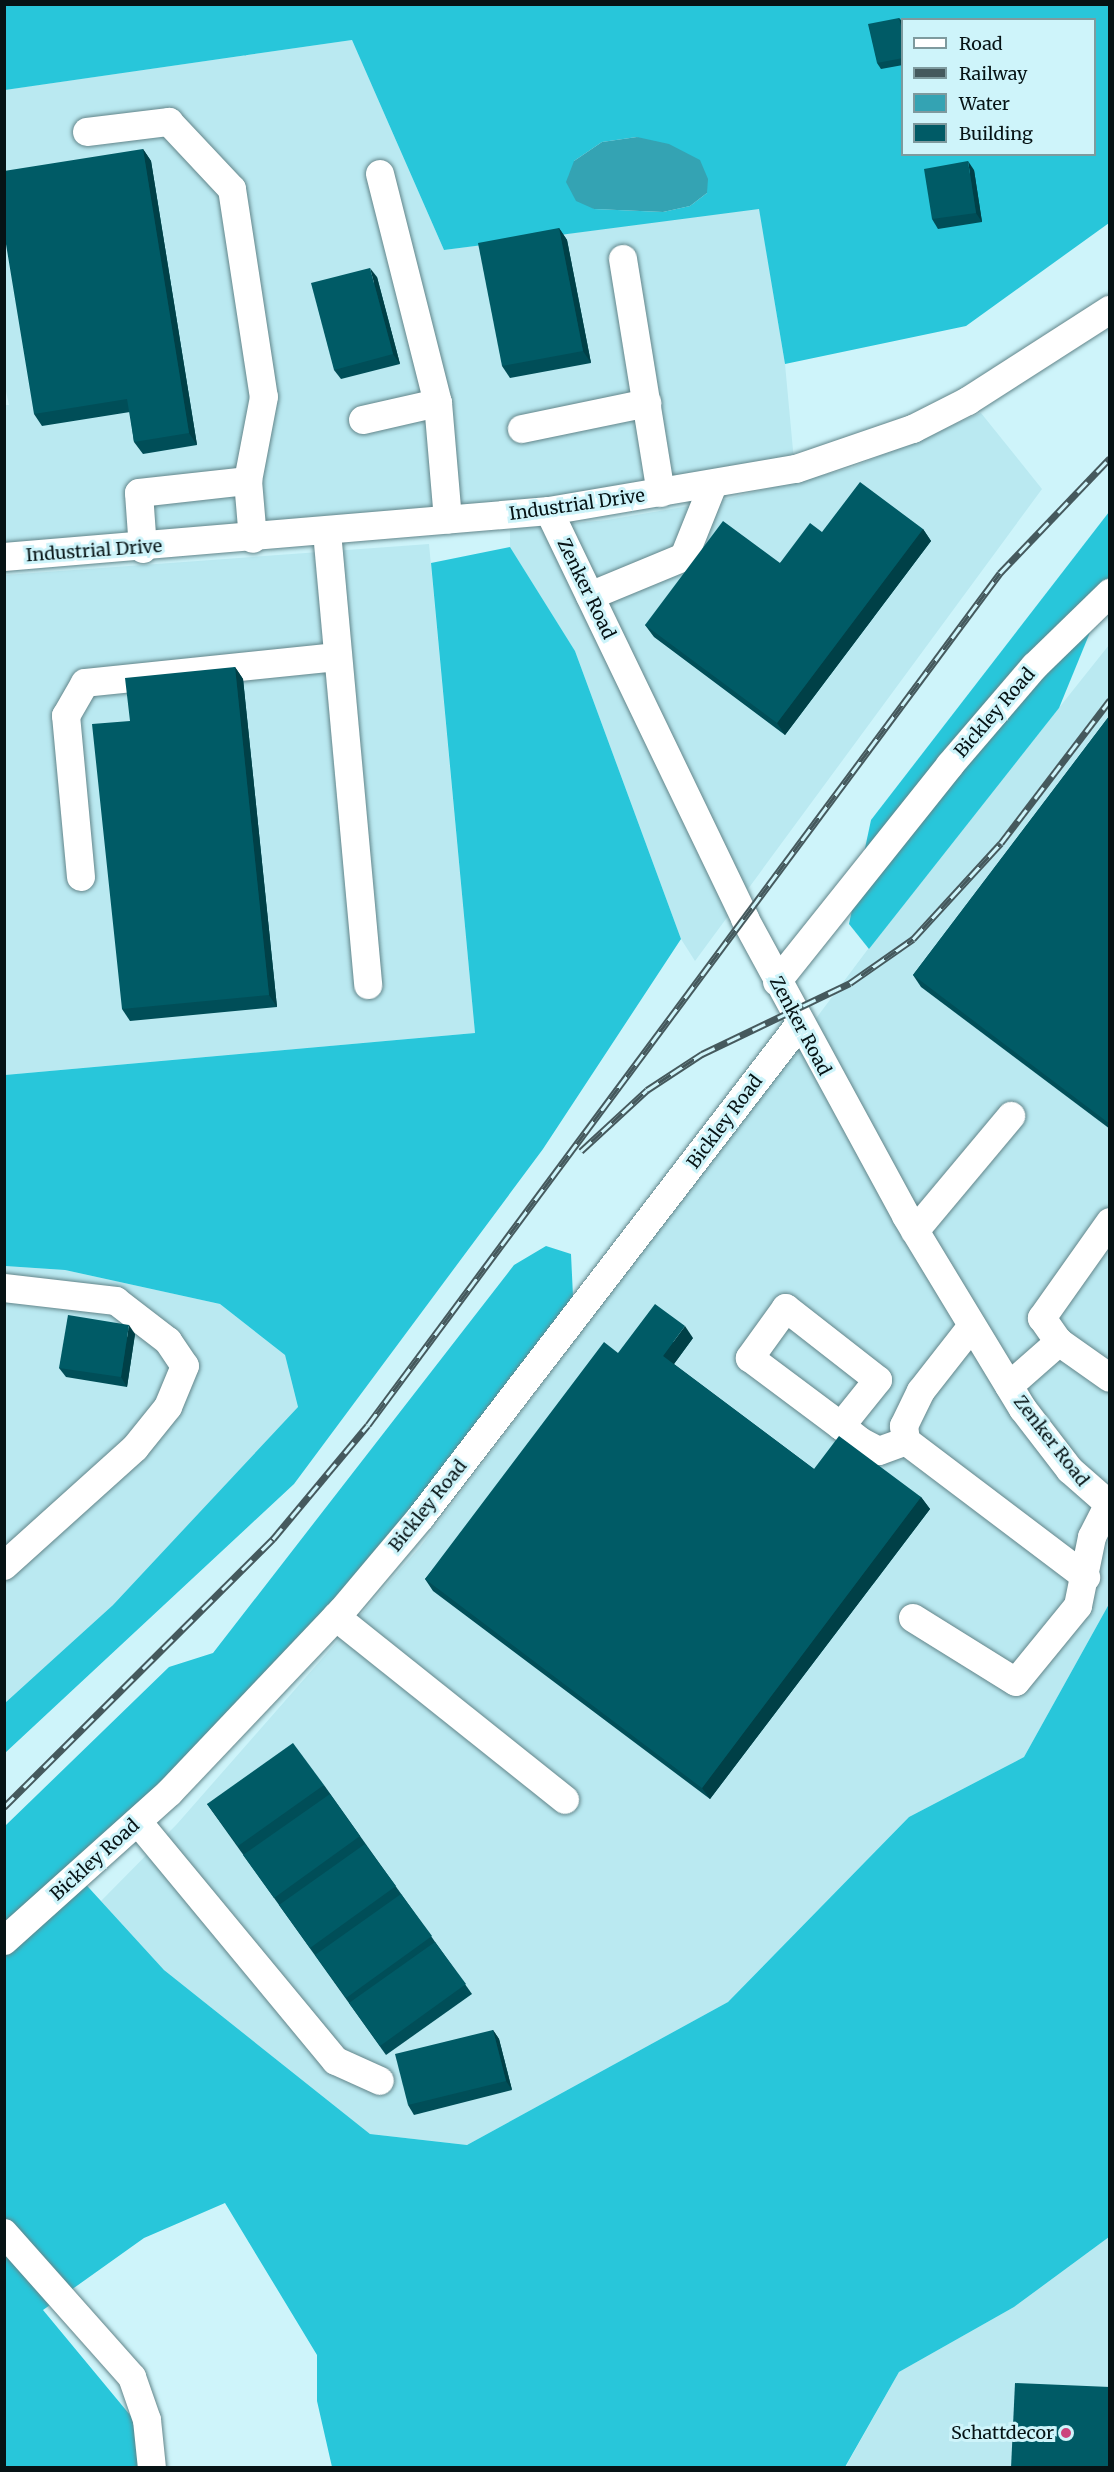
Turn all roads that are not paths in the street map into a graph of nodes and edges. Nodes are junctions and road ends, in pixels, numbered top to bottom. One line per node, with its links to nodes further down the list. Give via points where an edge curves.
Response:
1 (87, 132): 9 (street, via 169,122 232,189 264,397)
2 (380, 174): 5 (street)
3 (623, 259): 6 (street)
4 (1110, 310): 10 (street, Industrial Drive, via 968,401 913,429 796,469)
5 (438, 403): 7 (street); 13 (street)
6 (647, 403): 8 (street); 11 (street)
7 (363, 420)
8 (522, 429)
9 (248, 481): 15 (street); 16 (street, via 139,493)
10 (712, 485): 11 (street, Industrial Drive); 19 (street, via 684,557)
11 (661, 493): 12 (street, Industrial Drive)
12 (549, 511): 13 (street, Industrial Drive); 19 (street, Zenker Road)
13 (448, 520): 14 (street, Industrial Drive)
14 (327, 532): 15 (street, Industrial Drive); 20 (street)
15 (253, 539): 16 (street, Industrial Drive)
16 (143, 549): 17 (street, Industrial Drive)
17 (4, 557)
18 (1110, 593): 22 (street, Bickley Road, via 1035,666 950,765)
19 (590, 596): 22 (street, Zenker Road)
20 (338, 657): 21 (street, via 86,683 66,716); 23 (street)
21 (81, 877)
22 (777, 982): 24 (street, Zenker Road)
23 (368, 985)
24 (799, 1025): 27 (street, Zenker Road); 38 (street, Bickley Road, via 421,1517)
25 (1011, 1116): 27 (street)
26 (1110, 1222): 30 (street, via 1042,1318)
27 (915, 1231): 29 (street, Zenker Road)
28 (4, 1288): 36 (street, via 116,1301 168,1341 185,1366 168,1407 135,1448)
29 (972, 1326): 32 (street, Zenker Road); 34 (street, via 921,1391 904,1426)
30 (1059, 1342): 31 (street); 32 (street)
31 (1110, 1378)
32 (1009, 1386): 35 (street, Zenker Road, via 1070,1470)
33 (841, 1426): 34 (street, via 879,1451)
34 (906, 1441): 37 (street)
35 (1109, 1504): 37 (street, via 1092,1537)
36 (4, 1566)
37 (1086, 1577): 39 (street, via 1078,1605 1016,1682)
38 (336, 1617): 40 (street); 41 (street, Bickley Road)
39 (913, 1618)
40 (565, 1800)
41 (138, 1822): 42 (street, Bickley Road); 43 (street, via 336,2061)
42 (4, 1941)
43 (380, 2082)
44 (4, 2233): 45 (street, via 132,2377 147,2420)
45 (152, 2468)

